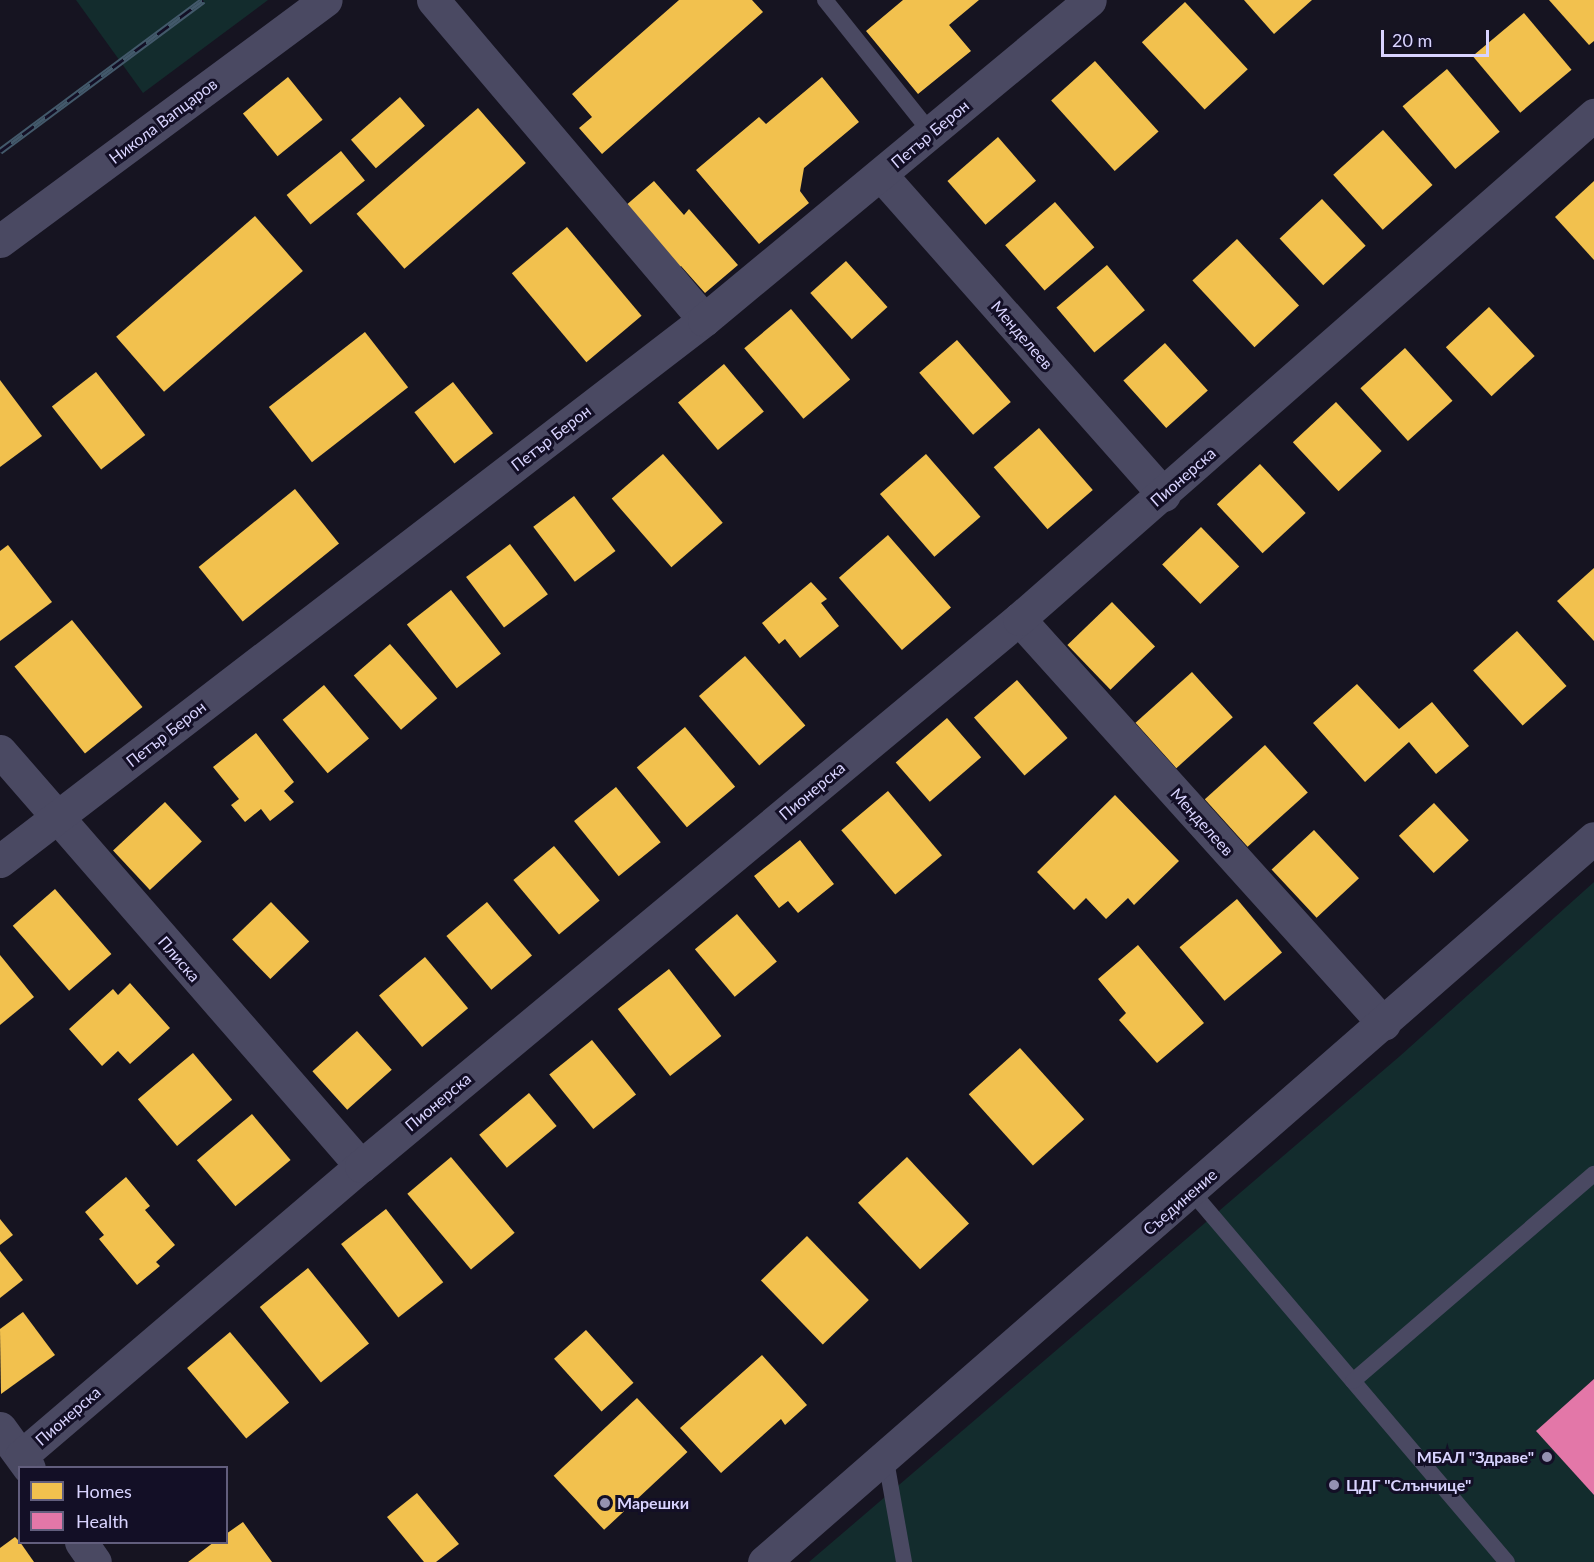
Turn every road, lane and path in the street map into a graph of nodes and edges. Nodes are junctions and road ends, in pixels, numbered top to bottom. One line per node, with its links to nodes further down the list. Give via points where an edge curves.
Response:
1 (326, 0): 8 (street, Никола Вапцаров)
2 (433, 0): 9 (street)
3 (825, 0): 6 (lane)
4 (1090, 0): 6 (street, Петър Берон)
5 (1594, 115): 10 (street, Пионерска)
6 (931, 133): 7 (street, Петър Берон)
7 (881, 175): 9 (street, Петър Берон); 10 (street, Менделеев)
8 (0, 242)
9 (704, 320): 13 (street, Петър Берон)
10 (1164, 495): 11 (street, Пионерска)
11 (1019, 619): 16 (street, Менделеев); 17 (street, Пионерска)
12 (0, 751): 13 (street, Плиска)
13 (56, 818): 15 (street, Петър Берон); 17 (street, Плиска)
14 (1594, 838): 16 (street, Съединение)
15 (0, 861)
16 (1384, 1024): 19 (street, Съединение)
17 (361, 1166): 23 (street, Пионерска)
18 (1594, 1174): 20 (lane)
19 (1192, 1192): 20 (lane); 22 (street, Съединение)
20 (1353, 1381): 28 (lane)
21 (0, 1428): 23 (street)
22 (885, 1455): 26 (street, Съединение); 27 (lane)
23 (25, 1462)
24 (82, 1544): 25 (street)
25 (95, 1562)
26 (764, 1562)
27 (904, 1562)
28 (1507, 1562)

